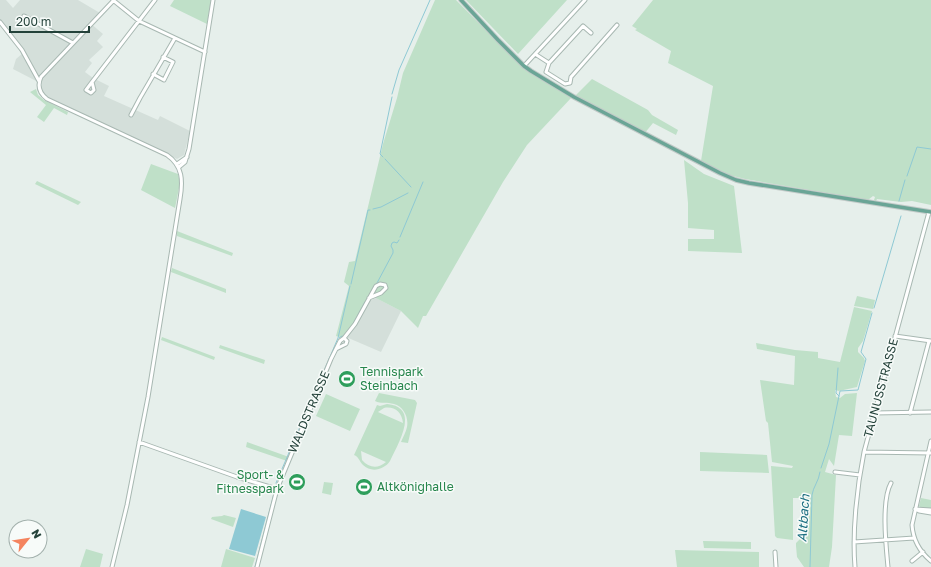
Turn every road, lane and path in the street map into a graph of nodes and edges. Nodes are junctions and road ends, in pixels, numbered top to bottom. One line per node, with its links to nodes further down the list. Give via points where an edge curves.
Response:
1 (114, 0): 7 (street); 12 (street)
2 (155, 0): 7 (street)
3 (213, 0): 13 (street)
4 (461, 0): 17 (main road)
5 (585, 0): 14 (street)
6 (24, 16): 12 (street)
7 (139, 21): 11 (street); 20 (street)
8 (0, 22): 19 (street, via 22,50)
9 (617, 25): 16 (street, via 571,76 570,83 565,84 548,75 546,72)
10 (591, 34): 16 (street, via 583,26)
11 (175, 38): 13 (street); 15 (street)
12 (73, 44): 19 (street)
13 (205, 52): 22 (street)
14 (535, 54): 16 (street); 17 (street)
15 (163, 57): 18 (street); 18 (street, via 173,62 164,80)
16 (549, 63)
17 (524, 66): 25 (main road, via 574,97 736,180)
18 (153, 74): 21 (street)
19 (39, 81): 23 (street, via 40,92 47,99 163,152)
20 (92, 82)
21 (131, 115)
22 (187, 157): 23 (street); 24 (street)
23 (177, 164): 24 (street)
24 (179, 168): 35 (street, via 182,192)
25 (930, 212): 27 (street, TAUNUSSTRASSE)
26 (369, 298): 26 (street, WALDSTRASSE, via 383,292 385,285 376,286); 28 (street, WALDSTRASSE)
27 (895, 336): 29 (street); 32 (street, TAUNUSSTRASSE)
28 (344, 338): 30 (street, WALDSTRASSE); 30 (street, WALDSTRASSE, via 346,344)
29 (930, 341): 33 (street)
30 (336, 349): 41 (street, WALDSTRASSE)
31 (931, 412): 33 (street)
32 (874, 413): 33 (street); 36 (street, TAUNUSSTRASSE)
33 (910, 413)
34 (931, 441): 37 (street)
35 (139, 442): 41 (street); 51 (street)
36 (864, 452): 37 (street); 39 (street, TAUNUSSTRASSE)
37 (930, 453): 42 (street)
38 (836, 472): 39 (street)
39 (860, 475): 46 (street, TAUNUSSTRASSE)
40 (891, 483): 45 (street, via 887,489)
41 (277, 489): 52 (street, WALDSTRASSE)
42 (915, 509): 43 (street); 44 (street, via 912,525)
43 (931, 512)
44 (914, 538): 45 (street); 48 (street)
45 (886, 540): 46 (street); 55 (street)
46 (854, 542): 54 (street, TAUNUSSTRASSE)
47 (775, 552): 53 (street)
48 (922, 552): 49 (street); 50 (street)
49 (912, 561)
50 (931, 561)
51 (112, 567)
52 (257, 567)
53 (776, 567)
54 (855, 567)
55 (888, 567)

